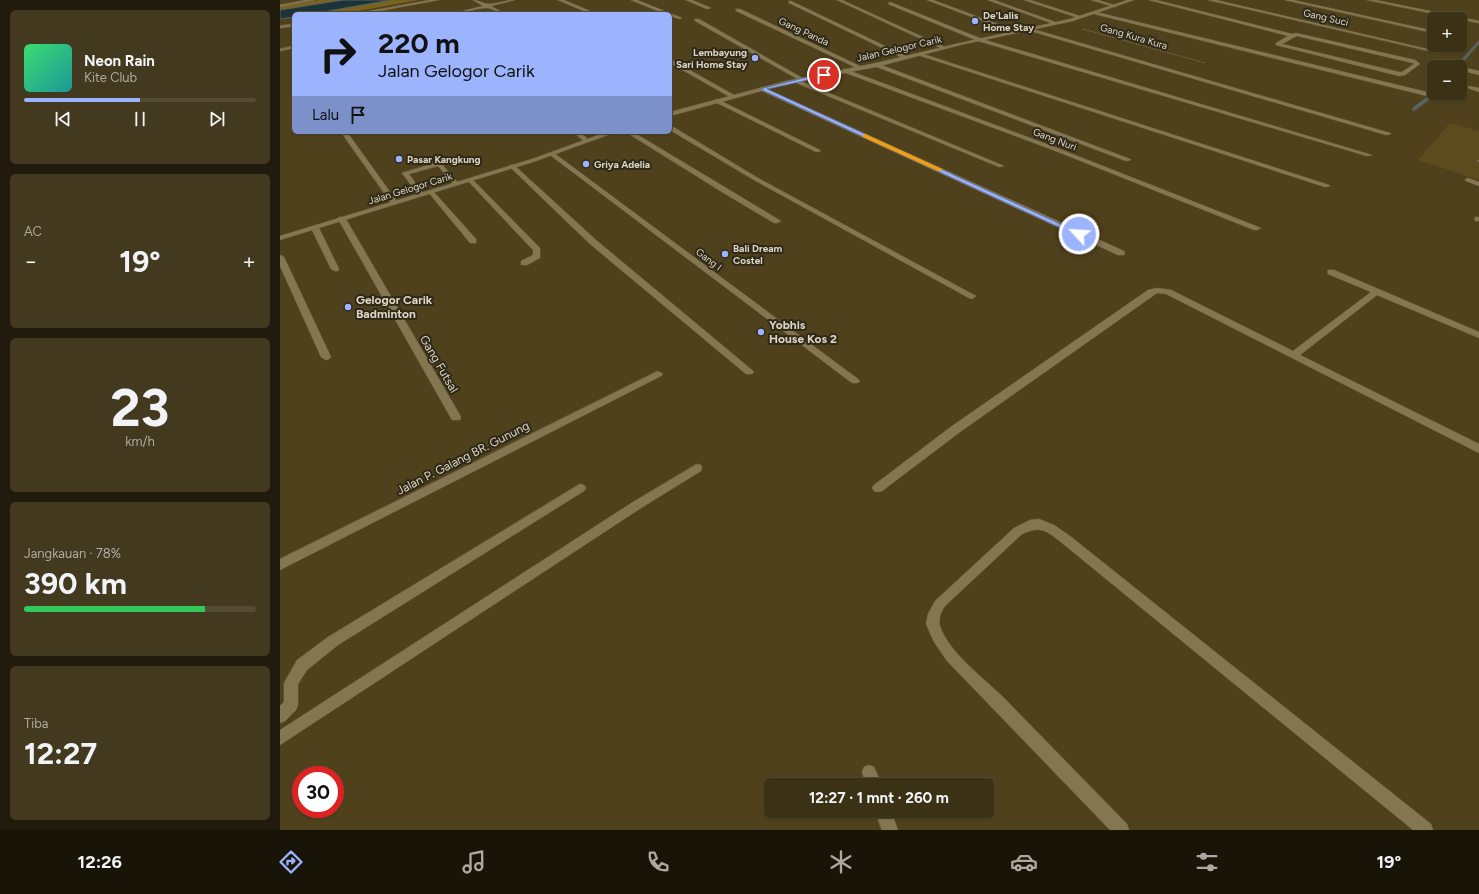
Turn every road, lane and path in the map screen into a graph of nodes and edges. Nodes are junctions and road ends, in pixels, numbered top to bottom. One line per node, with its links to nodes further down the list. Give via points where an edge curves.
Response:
1 (313, 0): 21 (street)
2 (437, 0): 26 (street)
3 (475, 0): 23 (street)
4 (513, 0): 23 (street)
5 (560, 0): 29 (street)
6 (633, 0): 30 (street)
7 (688, 0): 24 (street)
8 (839, 0): 47 (street)
9 (929, 0): 43 (street)
10 (990, 0): 38 (street)
11 (1026, 0): 34 (street)
12 (1093, 0): 22 (street)
13 (1132, 0): 22 (street, Jalan Gelogor Carik)
14 (1151, 0): 44 (street)
15 (1210, 0): 49 (street, Gang Suci)
16 (1234, 0): 31 (street)
17 (1287, 0): 42 (street)
18 (1369, 0): 37 (street)
19 (790, 2): 51 (street)
20 (890, 4): 45 (street)
21 (280, 6)
22 (1115, 6): 32 (street, Jalan Gelogor Carik)
23 (487, 7): 27 (street); 28 (street)
24 (709, 8)
25 (738, 10): 55 (street, Gang Panda)
26 (367, 12)
27 (463, 12)
28 (498, 12)
29 (591, 12)
30 (665, 12)
31 (1287, 12)
32 (1096, 13): 34 (street, Jalan Gelogor Carik); 64 (street)
33 (672, 15): 35 (street)
34 (1081, 17): 38 (street, Jalan Gelogor Carik)
35 (680, 18)
36 (697, 20): 59 (street)
37 (1479, 22)
38 (1058, 23): 41 (street, Jalan Gelogor Carik); 53 (path, Gang Kura Kura)
39 (292, 25): 40 (street)
40 (280, 27)
41 (1029, 29): 43 (street, Jalan Gelogor Carik); 73 (street)
42 (1427, 30)
43 (1017, 32): 45 (street, Jalan Gelogor Carik)
44 (1292, 36): 44 (street, via 1301,35 1417,64 1403,74 1398,74 1278,44)
45 (980, 40): 47 (street, Jalan Gelogor Carik); 77 (street)
46 (292, 47): 48 (street)
47 (945, 48): 50 (street, Jalan Gelogor Carik)
48 (281, 49)
49 (1427, 49)
50 (920, 54): 51 (street, Jalan Gelogor Carik); 85 (street)
51 (907, 58): 54 (street, Jalan Gelogor Carik)
52 (672, 62): 65 (street)
53 (1205, 63)
54 (876, 65): 55 (street, Jalan Gelogor Carik); 78 (street)
55 (861, 68): 57 (street, Jalan Gelogor Carik)
56 (1467, 70): 58 (street)
57 (845, 71): 59 (street, Jalan Gelogor Carik); 92 (street, Gang Nuri)
58 (1479, 73)
59 (803, 80): 60 (street, Jalan Gelogor Carik)
60 (796, 81): 62 (street, Jalan Gelogor Carik); 80 (street)
61 (1470, 87): 63 (street)
62 (762, 89): 65 (street, Jalan Gelogor Carik); 95 (street)
63 (1479, 90)
64 (1427, 94)
65 (732, 96): 66 (street, Jalan Gelogor Carik)
66 (717, 101): 67 (street, Jalan Gelogor Carik); 75 (street)
67 (672, 113)
68 (672, 128): 101 (street, via 756,178)
69 (345, 134): 88 (street)
70 (578, 134): 74 (street)
71 (607, 134): 74 (street, Jalan Gelogor Carik)
72 (632, 134): 90 (street)
73 (1388, 134)
74 (587, 141): 76 (street, Jalan Gelogor Carik)
75 (818, 150)
76 (552, 154): 79 (street, Jalan Gelogor Carik); 107 (street, Gang I)
77 (1369, 155)
78 (1128, 160)
79 (512, 166): 81 (street, Jalan Gelogor Carik); 105 (street, via 593,242)
80 (1001, 166)
81 (470, 180): 83 (street, Jalan Gelogor Carik); 97 (street, via 537,250 537,256)
82 (1468, 180): 84 (street)
83 (456, 184): 86 (street, Jalan Gelogor Carik); 87 (street, via 439,164 405,173)
84 (1479, 184)
85 (1327, 186)
86 (431, 192): 87 (street, Jalan Gelogor Carik); 94 (street)
87 (421, 195): 88 (street, Jalan Gelogor Carik)
88 (394, 203): 89 (street, Jalan Gelogor Carik)
89 (342, 219): 91 (street, Jalan Gelogor Carik); 108 (street, Gang Futsal)
90 (776, 221)
91 (314, 228): 93 (street, Jalan Gelogor Carik); 98 (street)
92 (1257, 228)
93 (280, 238)
94 (473, 241)
95 (1121, 253)
96 (280, 258): 104 (street)
97 (524, 263)
98 (335, 269)
99 (1331, 272): 100 (street)
100 (1376, 291): 102 (street); 103 (street)
101 (972, 296)
102 (1479, 335)
103 (1294, 355): 109 (street); 112 (street, via 1168,292 1157,290 956,429)
104 (326, 357)
105 (749, 372)
106 (658, 374): 113 (street, Jalan P. Galang BR. Gunung)
107 (855, 381)
108 (456, 418)
109 (1479, 449)
110 (697, 468): 115 (street)
111 (580, 488): 114 (street, via 333,641 302,665 291,683 291,705)
112 (878, 488)
113 (280, 565)
114 (280, 716)
115 (280, 738)
116 (886, 818): 117 (street)
117 (890, 830)
118 (1121, 830): 119 (street, via 969,674 944,646 933,626 934,616 941,602 1029,525 1038,523 1047,527 1081,552)
119 (1425, 830)

